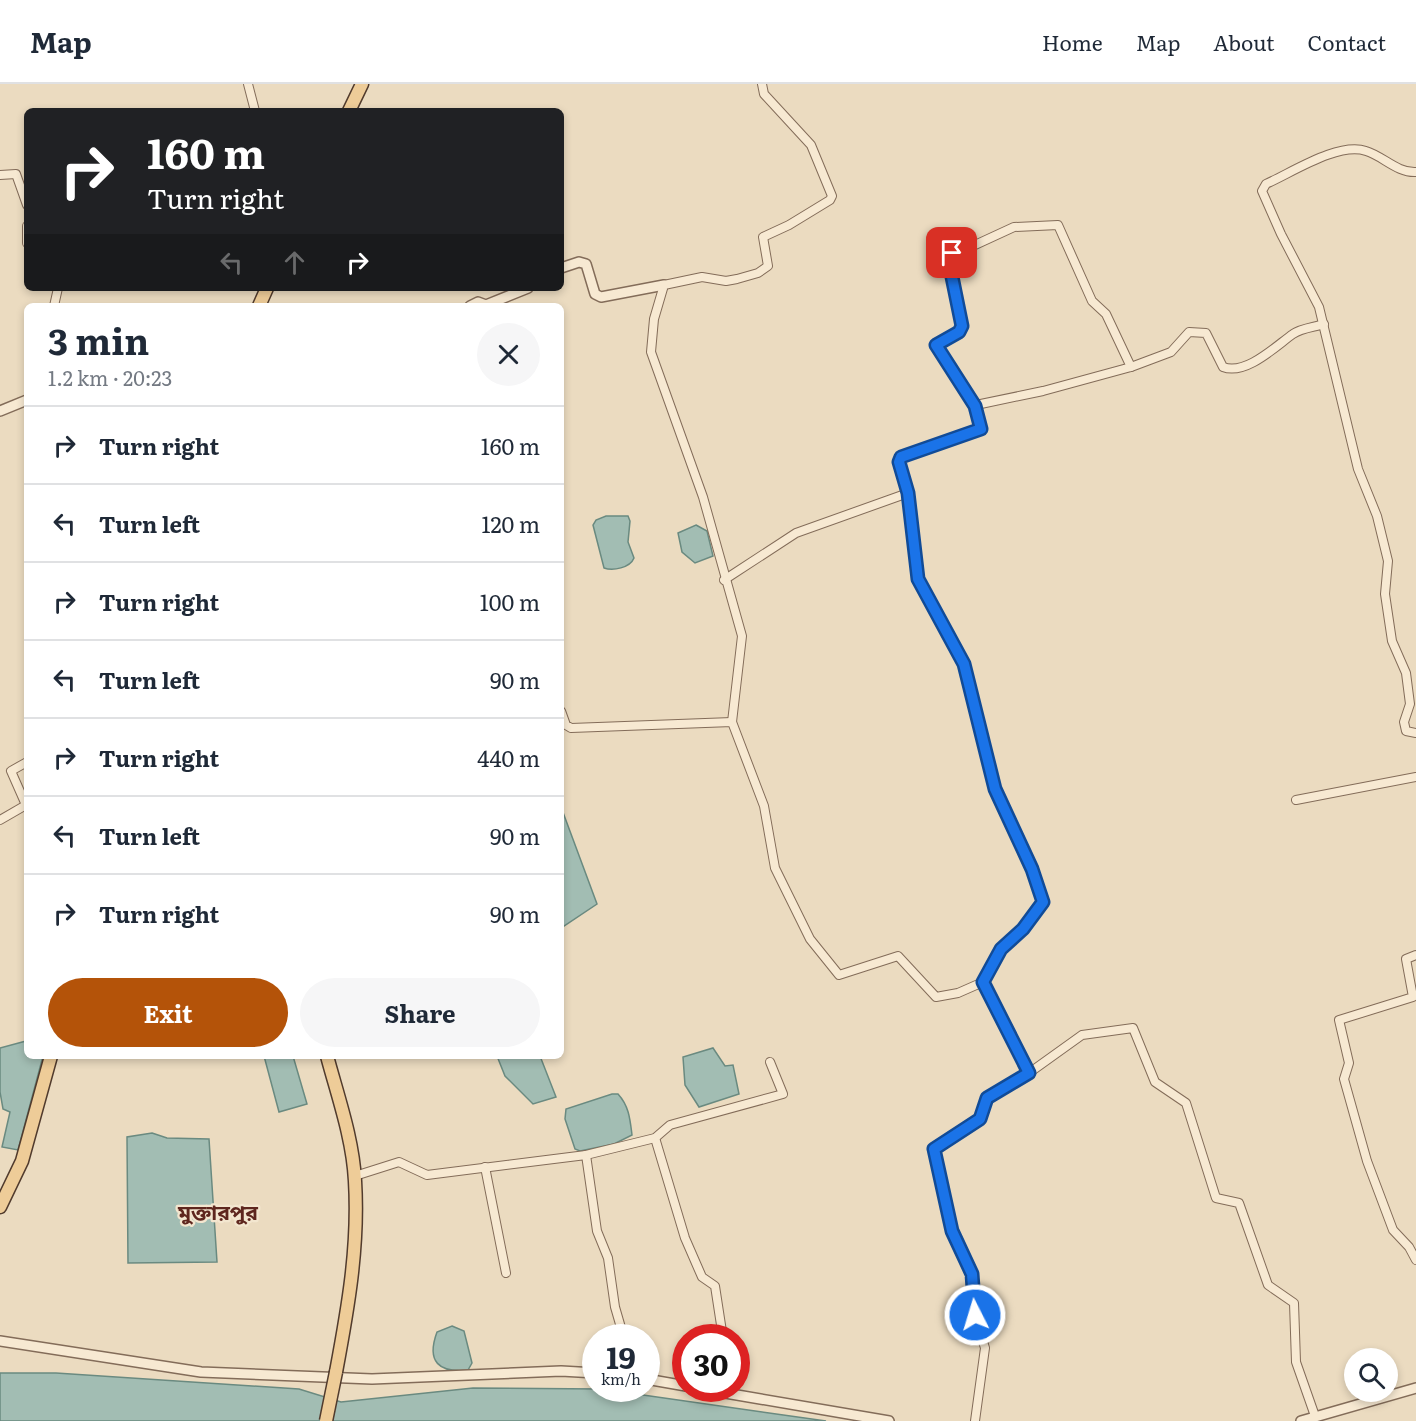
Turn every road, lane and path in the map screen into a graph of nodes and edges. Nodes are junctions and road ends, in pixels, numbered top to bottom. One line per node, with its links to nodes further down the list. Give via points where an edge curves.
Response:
1 (248, 84): 4 (street)
2 (362, 84): 5 (main road)
3 (762, 84): 10 (street, via 764,93 811,145 830,200 762,237 768,266 758,273 726,281 702,277)
4 (254, 108)
5 (350, 108)
6 (1416, 172): 13 (street, via 1406,172 1366,151 1345,148 1264,186 1262,191 1311,289)
7 (0, 175): 8 (street, via 16,174)
8 (24, 197)
9 (564, 267): 10 (street, via 586,264 595,294 601,297)
10 (664, 285): 19 (street, via 654,320 651,352 703,497)
11 (521, 291): 12 (street)
12 (491, 303)
13 (1324, 324): 14 (street, via 1295,333 1260,358 1232,369 1223,367 1206,333 1189,332 1171,352); 22 (street, via 1358,469 1377,516 1388,561 1387,606 1392,640 1406,673 1410,704 1404,726 1406,731)
14 (1131, 367): 16 (street); 16 (street, via 1106,314 1092,300 1058,225 1014,227 949,257 962,326 959,332 936,345)
15 (24, 401): 17 (street)
16 (975, 406): 18 (street, via 981,429 901,457)
17 (0, 411)
18 (908, 493): 19 (street, via 795,533); 30 (street, via 918,579 964,664 995,789 1043,902 1023,929 1001,949)
19 (724, 580): 21 (street, via 742,636)
20 (564, 719): 21 (street, via 571,728)
21 (732, 722): 30 (street, via 764,806 775,868 810,939 837,973 843,975 898,957 936,997)
22 (1416, 733)
23 (24, 764): 25 (street, via 11,771)
24 (1416, 777): 26 (street)
25 (24, 800)
26 (1296, 800)
27 (24, 806): 28 (street)
28 (0, 820)
29 (1416, 955): 40 (street, via 1406,959 1413,997 1339,1020 1349,1063 1344,1078 1367,1161 1393,1230)
30 (983, 982): 34 (street)
31 (50, 1059): 39 (main road, via 22,1161)
32 (328, 1059): 38 (main road)
33 (770, 1062): 35 (street, via 783,1094 670,1125)
34 (1029, 1073): 48 (street, via 1082,1035 1133,1028 1155,1082 1186,1103 1216,1198 1239,1203 1268,1285 1293,1304 1296,1362); 51 (street, via 987,1098 980,1119 934,1149 952,1231 972,1274 975,1315 985,1348)
35 (656, 1138): 36 (street); 43 (street, via 685,1238 702,1277 715,1286)
36 (586, 1155): 37 (street); 42 (street, via 597,1231 608,1258)
37 (485, 1167): 38 (street, via 427,1175 399,1162 358,1174); 41 (street)
38 (355, 1180): 49 (main road, bridge, via 353,1272)
39 (0, 1208)
40 (1416, 1260)
41 (506, 1273)
42 (620, 1324)
43 (721, 1324)
44 (0, 1341): 45 (street, via 201,1372 372,1379)
45 (582, 1372)
46 (1416, 1388): 48 (street)
47 (750, 1395): 50 (street)
48 (1315, 1416): 52 (street)
49 (327, 1421)
50 (889, 1421)
51 (975, 1421)
52 (1301, 1421)

